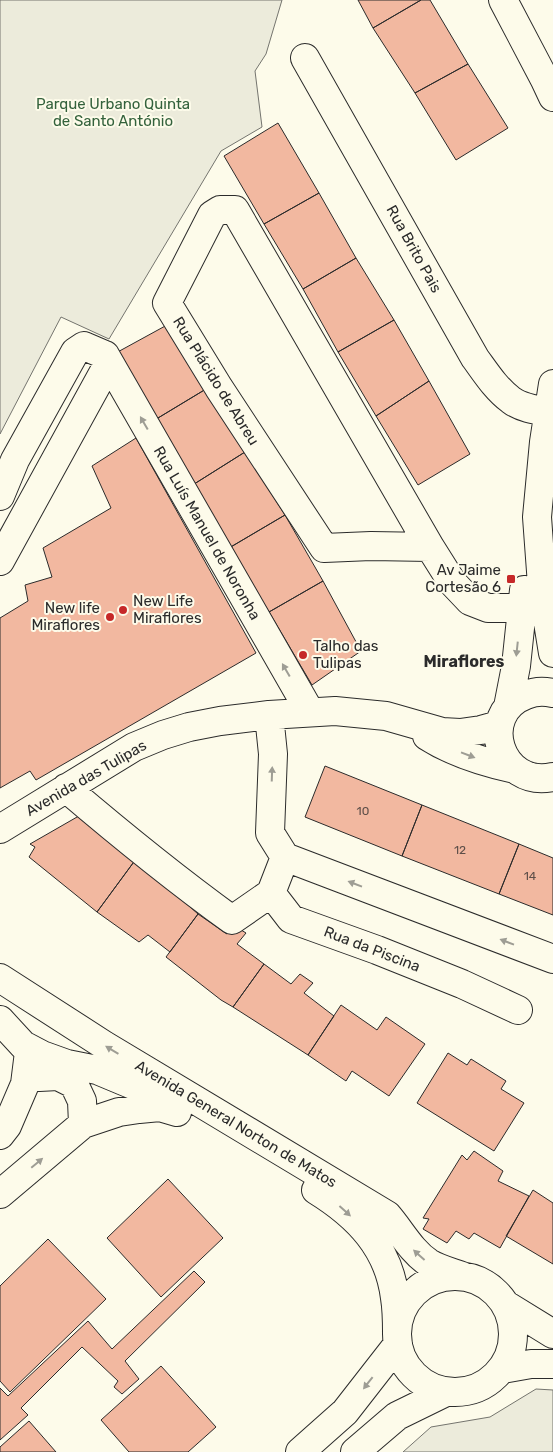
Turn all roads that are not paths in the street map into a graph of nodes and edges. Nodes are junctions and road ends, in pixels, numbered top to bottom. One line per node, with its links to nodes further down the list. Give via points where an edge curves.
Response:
1 (503, 0): 3 (street)
2 (305, 58): 6 (street, Rua Brito Pais, via 475,358 512,401)
3 (553, 97)
4 (104, 355): 7 (street, via 84,346 75,352 15,460); 9 (street, via 106,368); 15 (street, Rua Luís Manuel de Noronha, one-way to 4)
5 (553, 384): 6 (street)
6 (549, 412): 8 (street)
7 (0, 496)
8 (539, 497): 12 (street, via 528,550); 13 (street, via 537,517 542,585)
9 (8, 528): 11 (street)
10 (430, 547): 10 (street, Rua Plácido de Abreu, via 235,210 220,210 212,215 167,303 324,548); 12 (street, Rua Plácido de Abreu, via 452,582 470,601 488,608)
11 (0, 561)
12 (522, 608): 17 (street, one-way to 17, via 516,666)
13 (553, 653)
14 (553, 693): 17 (street, Avenida das Tulipas, via 532,692 519,697)
15 (310, 712): 16 (street, Avenida das Tulipas); 18 (street, Avenida das Tulipas, via 386,716)
16 (269, 715): 21 (street, Avenida das Tulipas, via 220,720 162,735 134,747); 24 (street, one-way to 16, via 270,833 273,754)
17 (504, 716): 18 (street, Avenida das Tulipas, via 481,730 460,733 442,732); 19 (street, via 498,737 501,750)
18 (410, 723): 19 (street, Avenida das Tulipas, one-way to 19, via 429,738)
19 (519, 772): 20 (street, via 537,778); 22 (street, Avenida das Tulipas)
20 (553, 777)
21 (66, 788): 23 (street, Avenida das Tulipas); 25 (street, via 232,920)
22 (553, 788)
23 (0, 829)
24 (285, 857): 25 (street); 26 (street, one-way to 24)
25 (271, 893): 28 (street, Rua da Piscina, via 291,919 462,984)
26 (553, 959)
27 (0, 978): 36 (street, Avenida General Norton de Matos, one-way to 27, via 429,1263 414,1251 387,1215 104,1045)
28 (518, 1010)
29 (0, 1020): 30 (street, Avenida General Norton de Matos)
30 (24, 1045): 31 (street, via 29,1052); 32 (street, Avenida General Norton de Matos, via 67,1064 97,1070 125,1081)
31 (25, 1084): 33 (street, via 40,1077 58,1076 74,1084 82,1101); 34 (street)
32 (193, 1116): 33 (street, via 160,1107 119,1112); 39 (street, Avenida General Norton de Matos, one-way to 39, via 321,1193 366,1231 378,1247 390,1274)
33 (83, 1124): 35 (street, one-way to 33)
34 (0, 1135)
35 (0, 1194)
36 (462, 1276): 37 (street, via 476,1279 495,1292); 39 (street, via 440,1277 421,1287 401,1313)
37 (506, 1305): 38 (street); 41 (street, via 512,1323 513,1343)
38 (553, 1334)
39 (398, 1339): 42 (street, via 409,1369 422,1382); 43 (street, one-way to 43, via 344,1412)
40 (553, 1364): 41 (street)
41 (502, 1369): 42 (street, via 488,1382 464,1392)
42 (446, 1392): 44 (street, via 397,1416)
43 (300, 1452)
44 (355, 1452)

